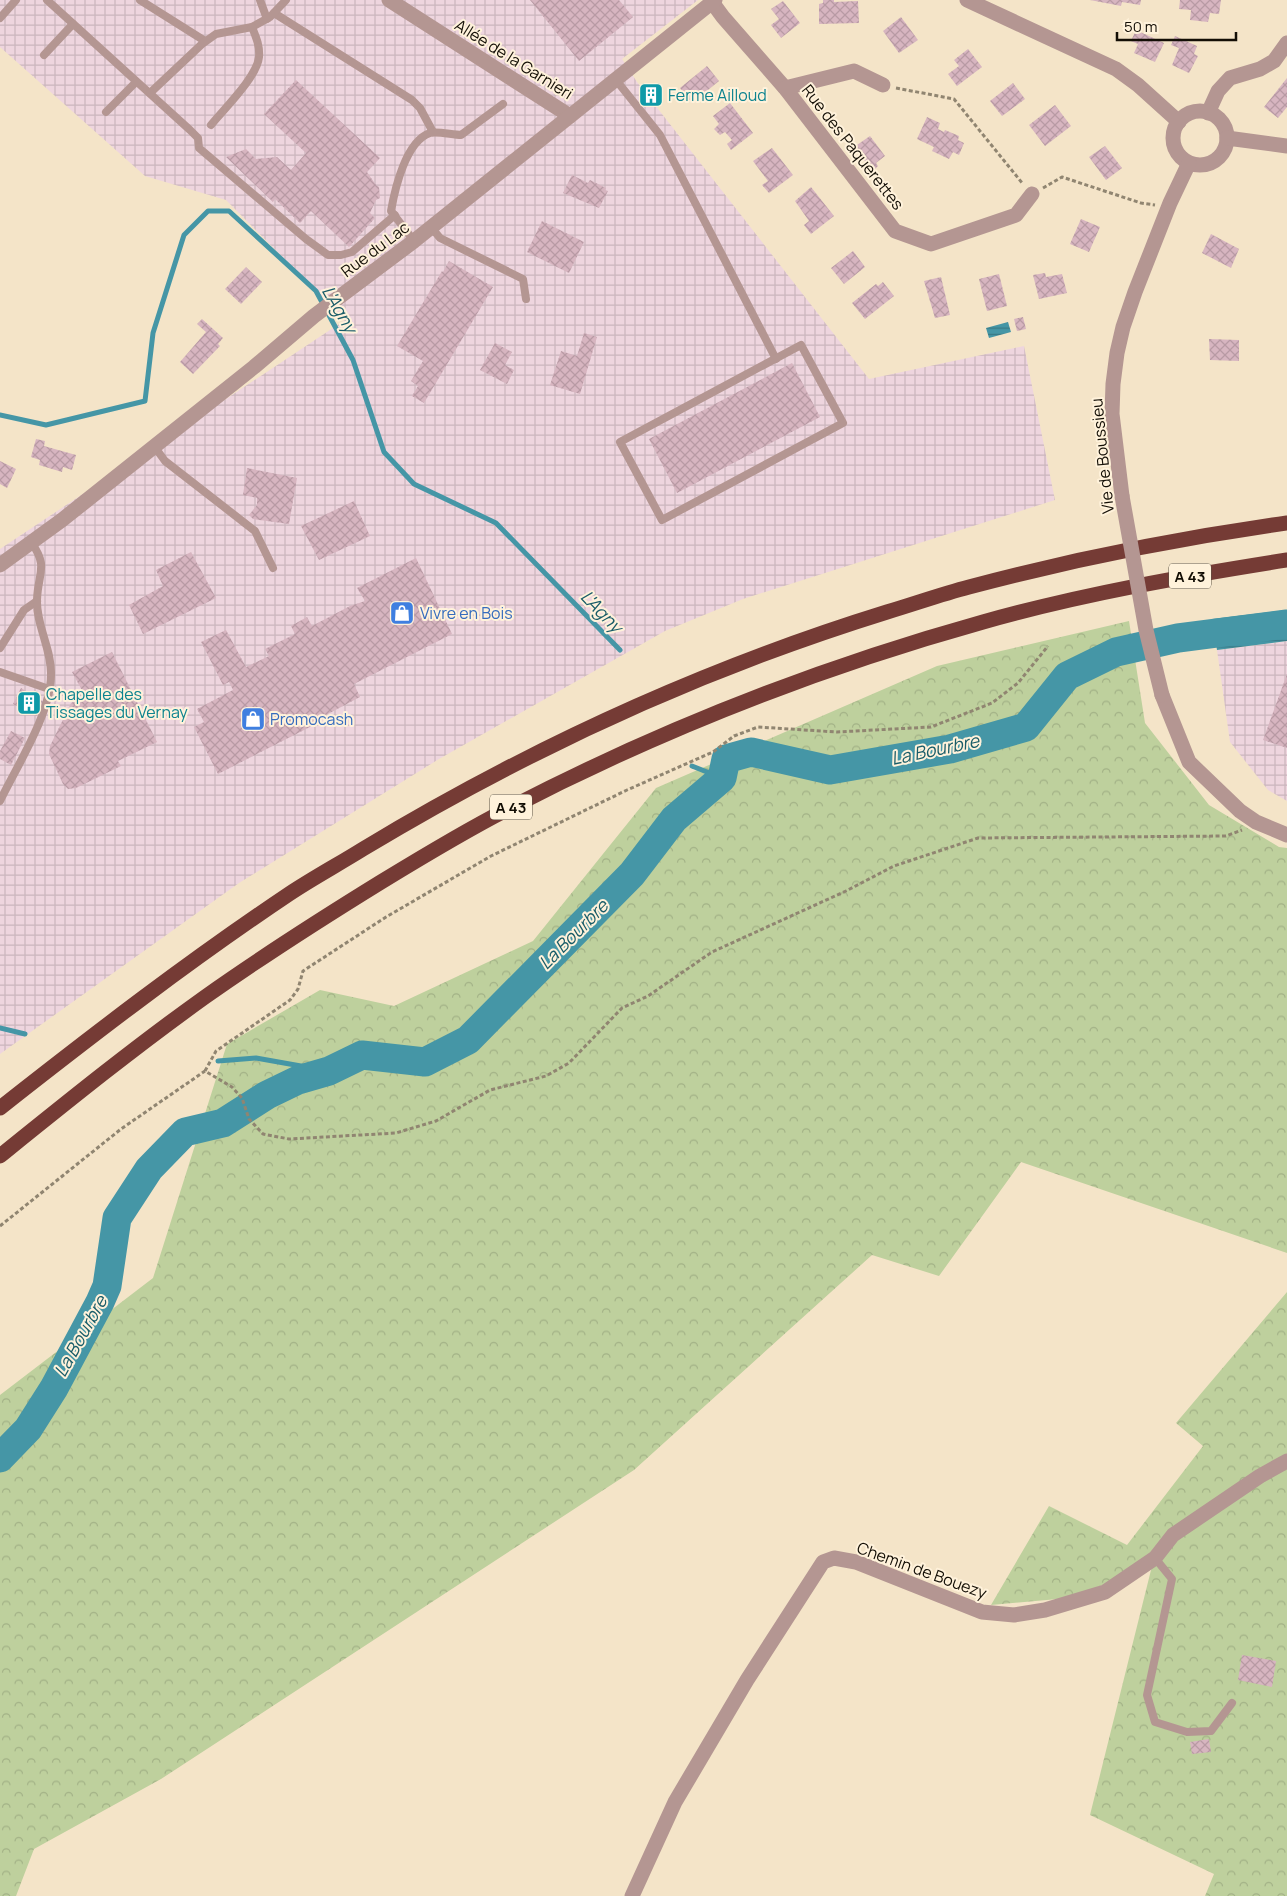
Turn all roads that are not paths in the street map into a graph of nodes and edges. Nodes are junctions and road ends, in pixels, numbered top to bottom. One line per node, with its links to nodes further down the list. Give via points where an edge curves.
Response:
1 (16, 0): 10 (lane)
2 (47, 0): 12 (lane)
3 (140, 0): 14 (lane)
4 (260, 0): 11 (lane)
5 (286, 0): 9 (lane)
6 (388, 0): 25 (street, Allée de la Garnieri)
7 (967, 0): 26 (street, via 1116,70)
8 (714, 1): 17 (street, Rue du Lac); 20 (street, Rue des Paquerettes, via 723,18)
9 (274, 13): 11 (lane); 28 (lane, via 412,100)
10 (0, 18)
11 (267, 19): 13 (lane)
12 (73, 24): 16 (lane); 18 (lane)
13 (252, 26): 14 (lane, via 216,34); 27 (lane, via 258,42 259,59 254,73)
14 (205, 42): 21 (lane)
15 (1287, 43): 24 (street, via 1274,61 1230,78 1218,91)
16 (44, 55)
17 (616, 80): 25 (street, Rue du Lac); 37 (lane, via 660,135)
18 (136, 82): 21 (lane); 23 (lane)
19 (883, 86): 20 (street, via 854,72)
20 (785, 88): 32 (street, Rue des Paquerettes, via 895,231 931,244 1016,215)
21 (150, 93): 33 (lane, via 198,138 199,148 328,255 352,252)
22 (502, 104): 28 (lane, via 461,135)
23 (106, 112)
24 (1208, 113): 26 (street, via 1195,112); 29 (street, via 1221,120)
25 (570, 116): 34 (street, Rue du Lac)
26 (1179, 122): 31 (street, via 1174,130 1176,149)
27 (211, 125)
28 (433, 132): 33 (lane, via 410,152 398,180 391,211)
29 (1227, 138): 30 (street); 31 (street, via 1219,158 1199,165)
30 (1287, 146)
31 (1189, 163): 49 (street, Vie de Boussieu, bridge, via 1135,292 1117,353 1112,414 1122,496 1146,630 1162,695 1189,762 1240,811 1256,822)
32 (1032, 194)
33 (394, 215): 35 (lane)
34 (431, 227): 35 (street, Rue du Lac); 36 (lane, via 440,238 523,279)
35 (414, 241): 38 (street, Rue du Lac, via 314,316)
36 (526, 299)
37 (776, 359): 37 (lane, via 801,345 843,423 662,520 620,442)
38 (154, 446): 40 (street, Rue du Lac); 43 (lane, via 165,461 256,531)
39 (1287, 523): 50 (highway, A 43, via 1222,532 1079,560 966,588 778,648 616,716 484,779 292,893 182,967)
40 (30, 542): 42 (street, Rue du Lac); 44 (lane, via 42,562)
41 (1287, 560): 51 (highway, A 43, via 1092,595 985,621 798,681 639,745 504,810 314,924 197,1003 100,1075)
42 (0, 565)
43 (273, 568)
44 (37, 601): 45 (lane, via 24,610); 47 (lane, via 52,674)
45 (0, 648)
46 (0, 672): 47 (lane)
47 (49, 689): 48 (lane, via 46,707)
48 (0, 801)
49 (1287, 835)
50 (0, 1108)
51 (0, 1156)
52 (1287, 1461): 53 (street, Chemin de Bouezy, via 1173,1535)
53 (1156, 1558): 54 (lane, via 1172,1579 1147,1695 1155,1722 1187,1732 1211,1731); 55 (street, Chemin de Bouezy, via 1105,1592 1045,1610 1014,1615 982,1612 856,1562 834,1558 823,1562 747,1680 675,1802)
54 (1232, 1703)
55 (632, 1896)

